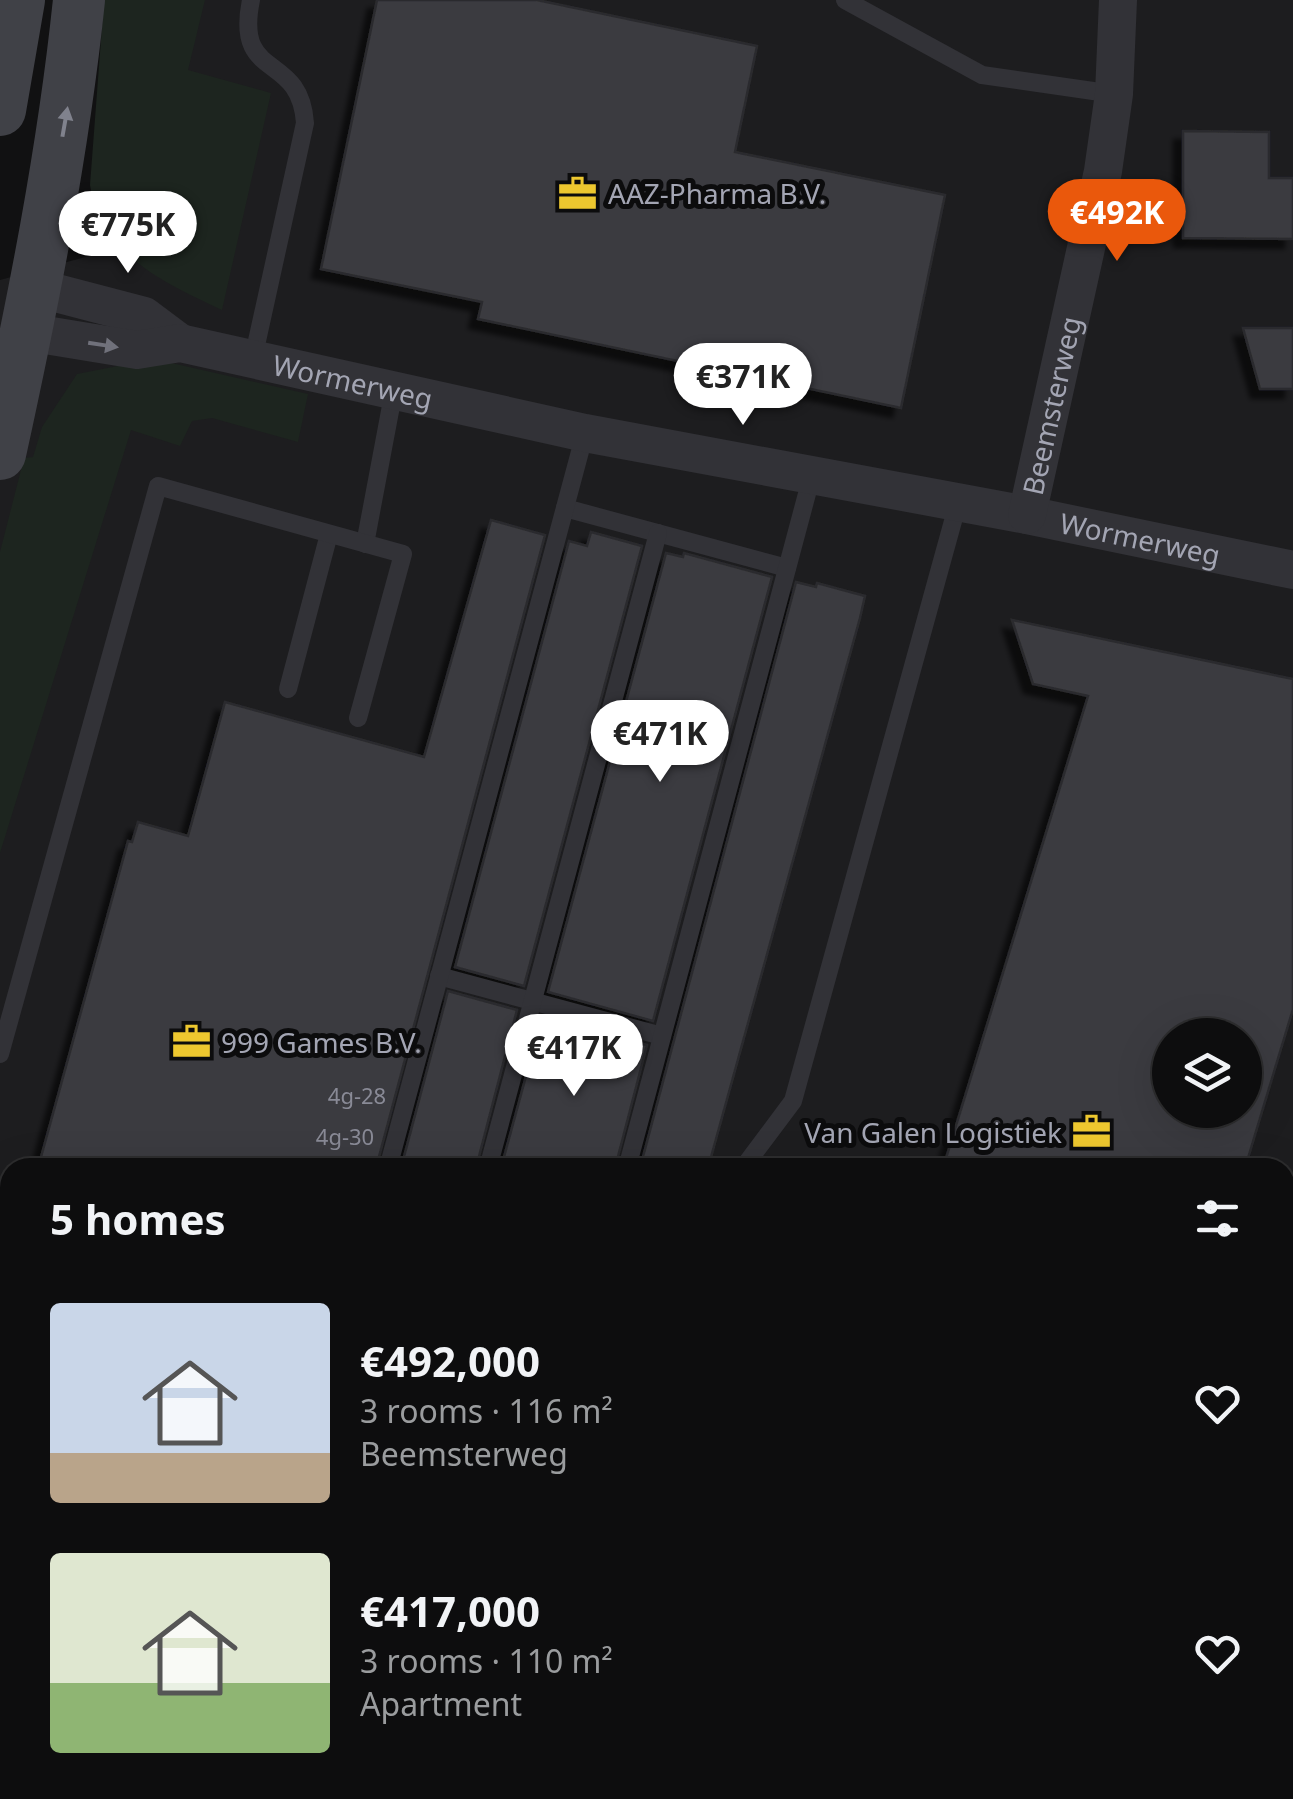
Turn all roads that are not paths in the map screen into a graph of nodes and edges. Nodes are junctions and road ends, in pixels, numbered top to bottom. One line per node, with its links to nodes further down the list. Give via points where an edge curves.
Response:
1 (20, 0): 7 (main road)
2 (79, 0): 8 (main road, one-way to 2, via 68,106)
3 (251, 0): 9 (lane, via 246,23 252,50 298,90 305,123)
4 (845, 0): 6 (lane, via 982,75)
5 (1118, 0): 6 (street, Beemsterweg)
6 (1114, 94): 16 (street, Beemsterweg)
7 (0, 110)
8 (16, 306): 9 (street, Wormerweg, via 138,350 180,344); 12 (main road)
9 (252, 359): 10 (street, Wormerweg)
10 (394, 390): 11 (street, Wormerweg); 19 (lane)
11 (585, 433): 13 (street, Wormerweg); 15 (lane)
12 (0, 454)
13 (812, 475): 14 (street, Wormerweg); 20 (lane)
14 (958, 503): 16 (street, Wormerweg); 31 (lane, via 794,1101)
15 (565, 508): 17 (lane); 24 (lane)
16 (1027, 515): 21 (street, Wormerweg)
17 (658, 533): 20 (lane); 25 (lane)
18 (328, 534): 19 (lane); 22 (lane); 27 (lane, via 158,486)
19 (364, 544): 23 (lane, via 403,554)
20 (787, 568): 26 (lane)
21 (1293, 570)
22 (288, 689)
23 (358, 718)
24 (439, 976): 25 (lane); 28 (lane)
25 (532, 1002): 26 (lane); 29 (lane)
26 (662, 1036): 30 (lane)
27 (0, 1054)
28 (391, 1158)
29 (491, 1158)
30 (629, 1158)
31 (751, 1158)

